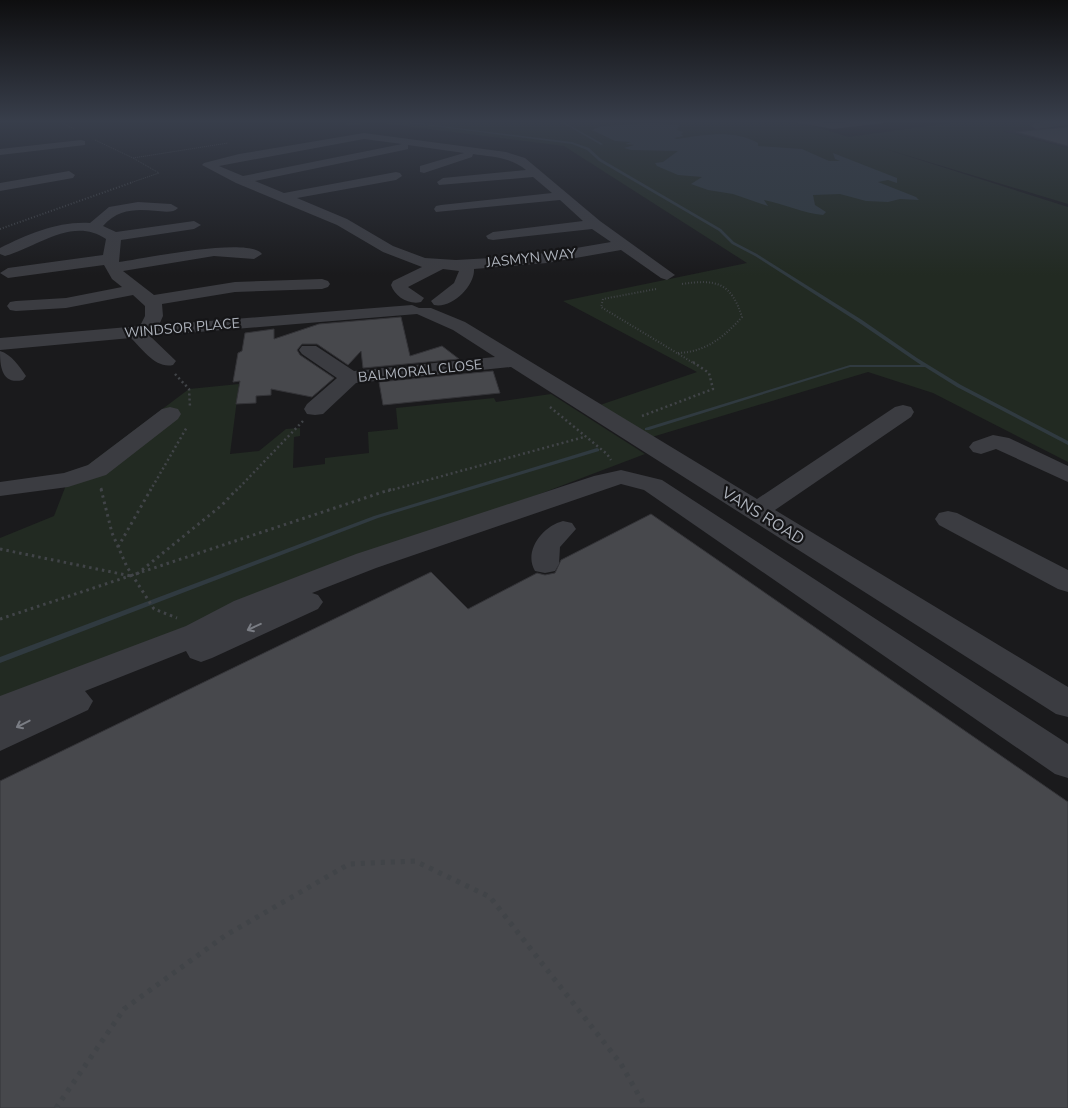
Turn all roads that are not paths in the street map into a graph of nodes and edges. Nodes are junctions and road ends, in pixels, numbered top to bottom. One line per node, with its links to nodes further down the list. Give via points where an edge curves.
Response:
1 (221, 172): 6 (street, JASMYN WAY)
2 (284, 172): 6 (street)
3 (536, 173): 7 (street); 9 (street)
4 (69, 175): 8 (street)
5 (396, 176): 10 (street)
6 (240, 180): 10 (street, JASMYN WAY)
7 (443, 182)
8 (0, 187)
9 (564, 196): 12 (street); 13 (street)
10 (283, 198): 22 (street, JASMYN WAY, via 342,222 388,249 423,263)
11 (171, 208): 15 (street, via 146,206 122,209 108,214)
12 (441, 209)
13 (595, 224): 16 (street); 18 (street)
14 (194, 225): 17 (street)
15 (93, 228): 17 (street); 19 (street, via 57,230)
16 (493, 236)
17 (113, 237): 21 (street)
18 (622, 246): 23 (street, JASMYN WAY, via 547,258); 25 (street)
19 (5, 251)
20 (254, 254): 21 (street, via 214,251)
21 (112, 264): 24 (street); 27 (street, via 124,282)
22 (439, 265): 23 (street, JASMYN WAY); 30 (street, via 399,286)
23 (461, 265): 30 (street, via 467,271 458,289)
24 (8, 273)
25 (671, 280)
26 (322, 284): 28 (street, via 235,287)
27 (135, 290): 28 (street); 29 (street, via 76,302)
28 (152, 302): 31 (street, via 156,309)
29 (16, 306)
30 (424, 307): 31 (street, WINDSOR PLACE); 36 (street, VANS ROAD); 37 (street, BALMORAL CLOSE)
31 (141, 332): 32 (street, WINDSOR PLACE); 35 (street)
32 (0, 344)
33 (309, 350): 39 (street, BALMORAL CLOSE)
34 (0, 357): 38 (street)
35 (166, 361)
36 (513, 362): 37 (street, BALMORAL CLOSE); 46 (street, VANS ROAD)
37 (489, 364): 39 (street, BALMORAL CLOSE)
38 (16, 376)
39 (350, 378): 40 (street, BALMORAL CLOSE)
40 (315, 409)
41 (903, 412): 46 (street)
42 (184, 416): 45 (street, via 97,470 68,480)
43 (981, 447): 44 (street, via 993,442 1001,443)
44 (1068, 475)
45 (0, 489)
46 (756, 511): 52 (street, VANS ROAD)
47 (489, 519): 53 (street, via 366,561 245,608 198,634); 54 (street, one-way to 54, via 206,649 44,714); 55 (street, via 603,481 621,478 653,485)
48 (948, 519): 51 (street)
49 (563, 529): 50 (street, via 547,545)
50 (545, 564)
51 (1068, 582)
52 (1067, 702)
53 (0, 710)
54 (0, 736)
55 (1068, 763)

